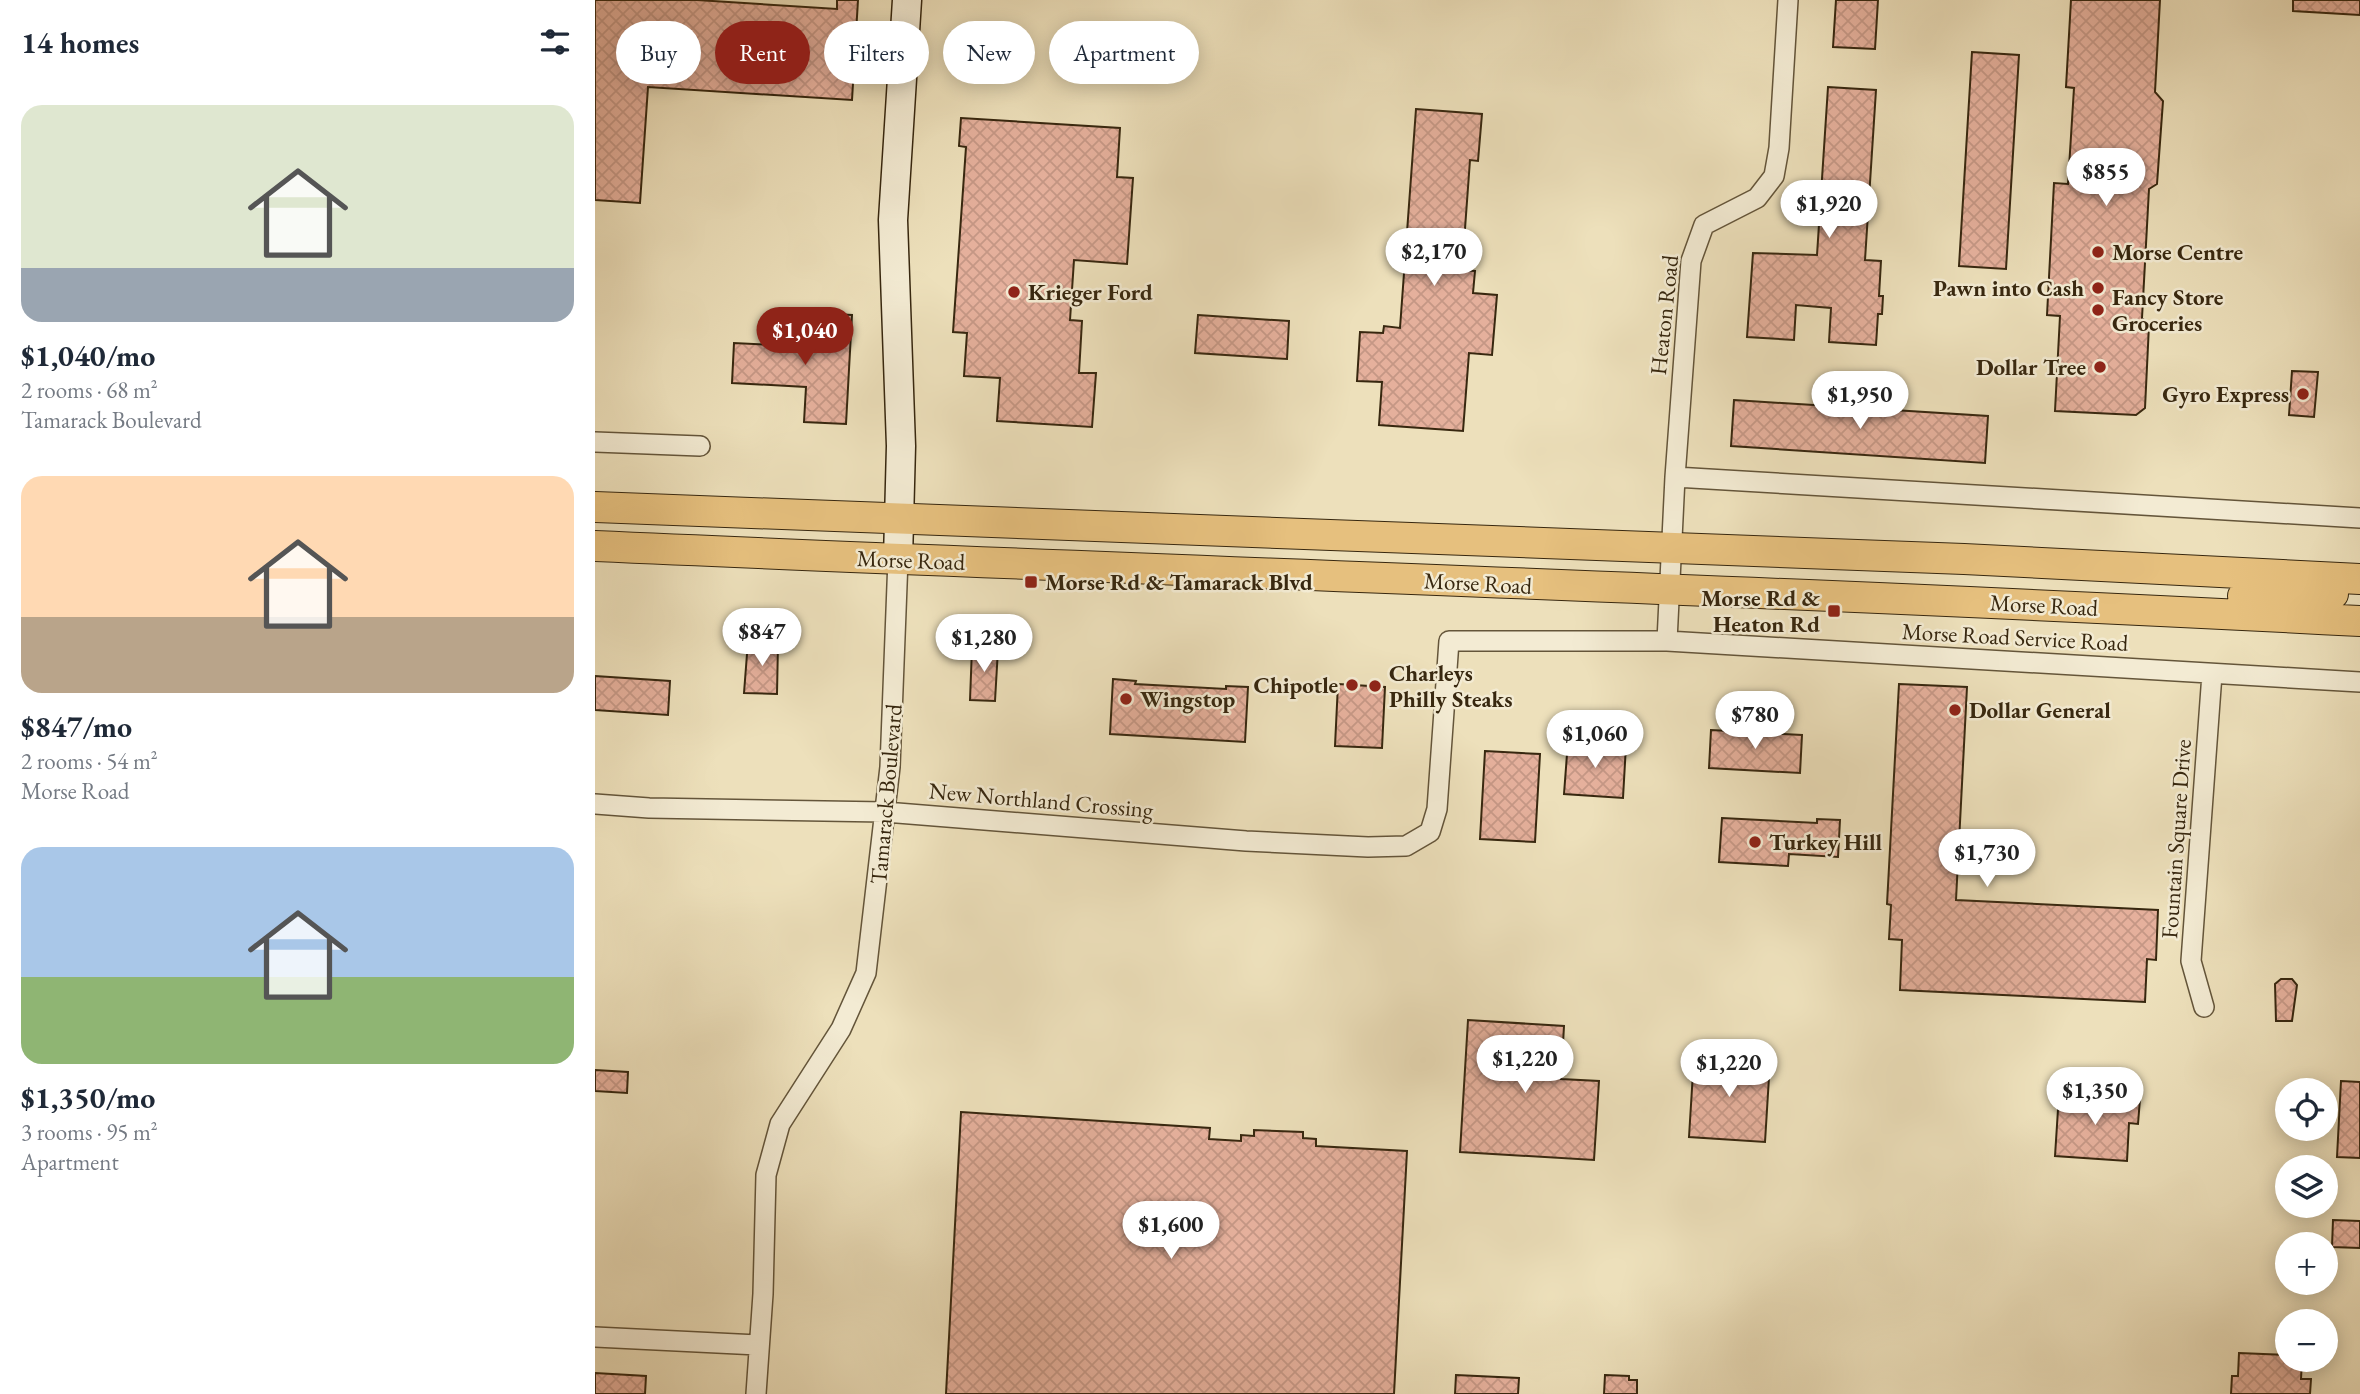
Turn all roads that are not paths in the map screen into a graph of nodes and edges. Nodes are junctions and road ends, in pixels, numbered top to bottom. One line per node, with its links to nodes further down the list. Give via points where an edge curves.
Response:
1 (907, 0): 8 (street, Tamarack Boulevard, via 893,220)
2 (1788, 0): 5 (street, Heaton Road, via 1774,176 1757,198 1704,225 1691,261)
3 (595, 442): 4 (street)
4 (699, 446)
5 (1675, 477): 7 (street); 10 (street, Heaton Road)
6 (595, 507): 8 (main road, Morse Road)
7 (2360, 518)
8 (900, 521): 10 (main road, Morse Road); 11 (street, Tamarack Boulevard)
9 (595, 546): 11 (main road, Morse Road)
10 (1673, 549): 12 (main road, Morse Road, via 1989,560); 13 (street)
11 (898, 559): 13 (main road, Morse Road); 21 (street, Tamarack Boulevard, via 895,689)
12 (2360, 582): 14 (main road, via 2349,592 2223,596 2193,600)
13 (1669, 592): 14 (main road, Morse Road); 17 (street)
14 (2164, 611): 15 (main road, Morse Road)
15 (2360, 621)
16 (1449, 641): 17 (street, Morse Road Service Road); 21 (street, New Northland Crossing, via 1437,809 1430,832 1406,846 1272,842)
17 (1667, 641): 18 (street, Morse Road Service Road)
18 (2212, 674): 19 (street, Morse Road Service Road); 22 (street, Fountain Square Drive, via 2191,961)
19 (2360, 682)
20 (595, 804): 21 (street, New Northland Crossing)
21 (885, 812): 24 (street, Tamarack Boulevard, via 866,973 841,1029 780,1124 766,1175)
22 (2204, 1007)
23 (595, 1337): 24 (street)
24 (758, 1345): 25 (street, Tamarack Boulevard)
25 (756, 1394)

